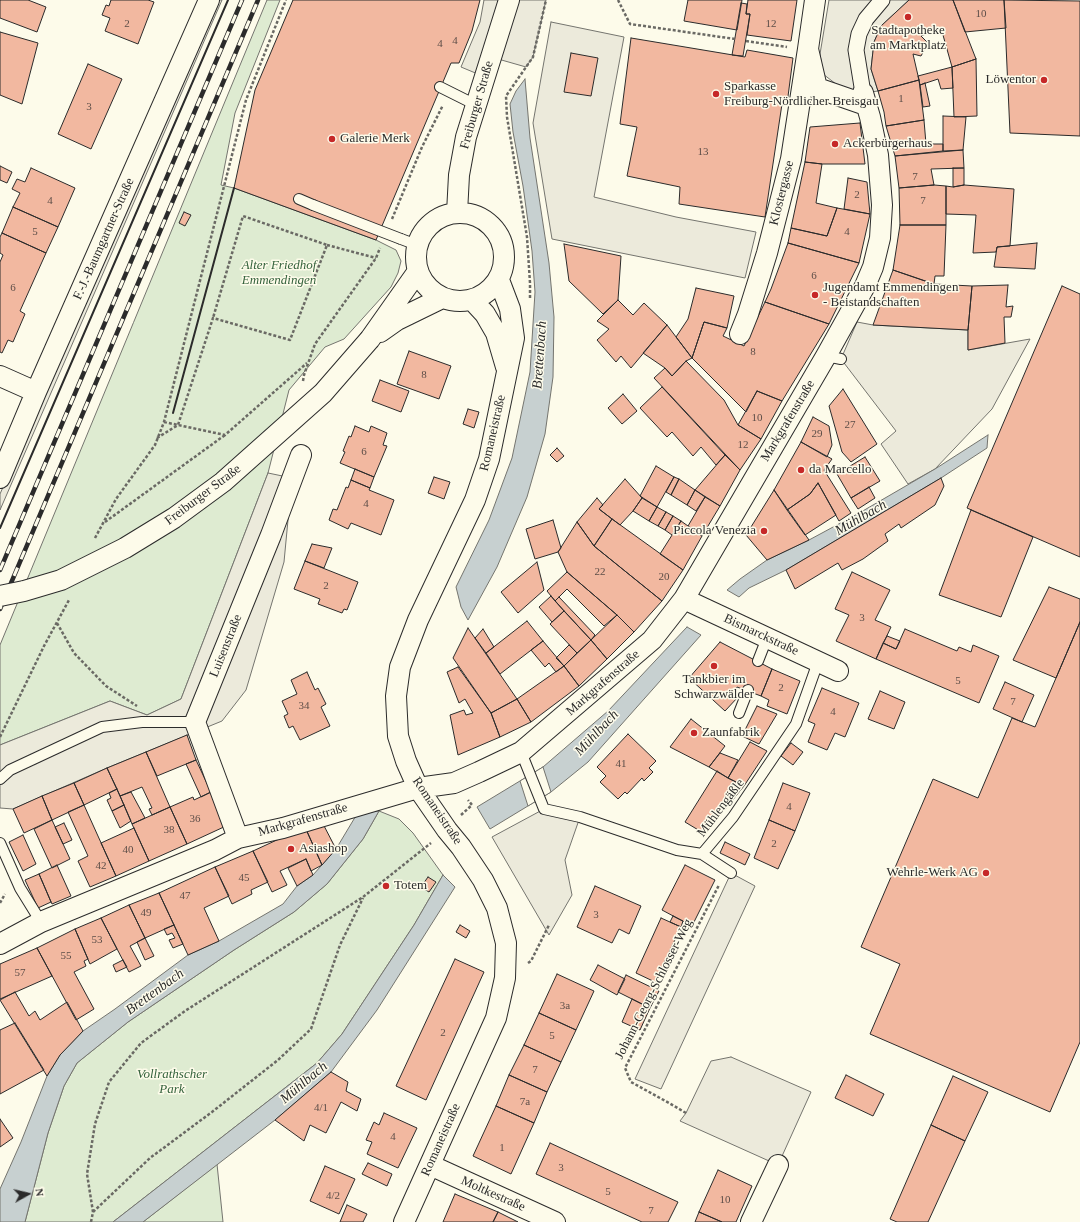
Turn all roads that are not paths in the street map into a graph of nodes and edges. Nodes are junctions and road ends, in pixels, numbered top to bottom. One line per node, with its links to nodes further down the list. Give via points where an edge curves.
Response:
1 (209, 0): 20 (street, F.-J.-Baumgartner-Straße)
2 (509, 0): 8 (street, Freiburger Straße)
3 (815, 0): 5 (street)
4 (882, 0): 7 (street, via 866,19 859,34 856,50)
5 (808, 50): 7 (street, via 817,88); 16 (street, Klostergasse, via 791,159 768,252)
6 (440, 87): 8 (lane)
7 (864, 99): 24 (street, Markgrafenstraße, via 878,155 882,205 880,238 873,267 833,358)
8 (476, 105): 10 (street, Freiburger Straße, via 466,137 459,175)
9 (299, 199): 11 (lane, bridge)
10 (457, 213): 11 (street, via 444,216 432,223); 13 (street, via 471,214 494,228 505,253 504,267)
11 (409, 242): 12 (street)
12 (418, 271): 14 (street, via 427,287); 17 (street, Freiburger Straße)
13 (499, 280): 15 (street, via 488,293); 18 (street, Romaneistraße, via 510,309 514,338)
14 (442, 298): 15 (street, via 457,302); 17 (street, Freiburger Straße, via 397,320)
15 (473, 300): 18 (street, Romaneistraße, via 496,333)
16 (740, 334)
17 (370, 340): 23 (street, Freiburger Straße, bridge, via 323,393 224,482 174,518 125,548 61,580)
18 (507, 368): 34 (street, Romaneistraße, via 487,466 475,500 418,620 400,667 396,696 398,736)
19 (0, 376): 20 (street)
20 (36, 392): 22 (street, F.-J.-Baumgartner-Straße)
21 (301, 455): 31 (street, Luisenstraße)
22 (0, 478)
23 (0, 596)
24 (684, 599): 25 (street, Bismarckstraße); 32 (street, Markgrafenstraße, via 652,640)
25 (767, 638): 26 (lane); 27 (street, Bismarckstraße)
26 (758, 661)
27 (818, 662): 28 (street, Bismarckstraße); 37 (lane, Mühlengäßle, via 796,724 733,817)
28 (838, 671)
29 (748, 690): 30 (lane)
30 (739, 713)
31 (195, 722): 33 (lane, via 142,722 102,727 10,770); 35 (street)
32 (521, 752): 34 (street, Markgrafenstraße, via 454,783); 37 (lane, Mühlengäßle, via 544,809 580,817 677,850)
33 (0, 779)
34 (418, 788): 35 (street, Markgrafenstraße, via 283,828); 42 (street, Romaneistraße, via 484,880 497,908 506,943 505,978 496,1018)
35 (238, 838): 39 (street, Markgrafenstraße, via 215,850)
36 (0, 843): 39 (lane, via 20,888)
37 (702, 854): 38 (lane)
38 (728, 872)
39 (41, 922): 40 (street, Markgrafenstraße)
40 (0, 944)
41 (778, 1165): 45 (street)
42 (430, 1166): 43 (street, Romaneistraße); 44 (street, Moltkestraße)
43 (404, 1222)
44 (555, 1222)
45 (751, 1222)

